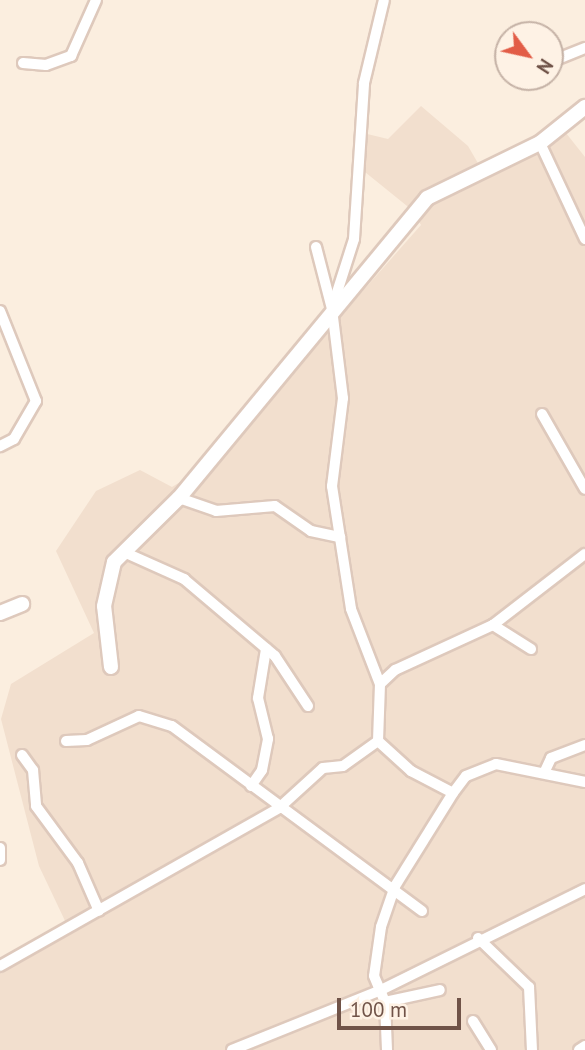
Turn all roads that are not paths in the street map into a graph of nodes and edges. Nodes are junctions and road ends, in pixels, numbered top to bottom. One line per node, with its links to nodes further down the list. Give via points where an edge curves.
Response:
1 (96, 0): 5 (street, via 71,56 46,65)
2 (384, 0): 10 (street, via 364,83 354,239)
3 (585, 48): 4 (street)
4 (564, 56)
5 (23, 63)
6 (585, 107): 7 (street)
7 (540, 143): 8 (street); 10 (street, via 427,198)
8 (585, 239)
9 (316, 247): 10 (street)
10 (332, 309): 15 (street); 16 (street, via 343,398 332,486)
11 (0, 311): 13 (street, via 36,401 21,430)
12 (542, 414): 14 (street)
13 (0, 446)
14 (585, 489)
15 (179, 499): 16 (street, via 216,511 275,506 311,531); 17 (street)
16 (340, 537): 25 (street, via 351,609)
17 (126, 553): 22 (street, via 172,569); 24 (street, via 114,562 104,606)
18 (585, 554): 21 (street)
19 (22, 604): 20 (street)
20 (0, 612)
21 (493, 625): 23 (street); 25 (street, via 395,670)
22 (266, 649): 26 (street); 33 (street, via 258,698 268,738)
23 (531, 649)
24 (111, 667)
25 (380, 684): 28 (street)
26 (308, 706)
27 (66, 741): 33 (street, via 87,740 139,716 182,732)
28 (378, 741): 34 (street, via 411,771); 35 (street, via 344,766 323,768)
29 (585, 745): 31 (street, via 551,758)
30 (22, 755): 40 (street, via 33,770 36,806 78,863)
31 (545, 771): 32 (street); 34 (street, via 503,764 476,769)
32 (585, 782)
33 (251, 786): 35 (street)
34 (453, 793): 38 (street)
35 (279, 808): 38 (street); 40 (street, via 239,825)
36 (0, 848): 37 (street)
37 (0, 860)
38 (395, 886): 41 (street); 44 (street, via 373,960)
39 (585, 889): 42 (street)
40 (99, 911): 43 (street)
41 (422, 911)
42 (478, 939): 44 (street); 53 (street, via 529,987)
43 (0, 965)
44 (381, 990): 46 (street); 48 (street)
45 (440, 990): 46 (street)
46 (385, 1002): 51 (street)
47 (473, 1021): 52 (street)
48 (262, 1046): 50 (street)
49 (585, 1046): 54 (street)
50 (232, 1050)
51 (387, 1050)
52 (491, 1050)
53 (532, 1050)
54 (579, 1050)

